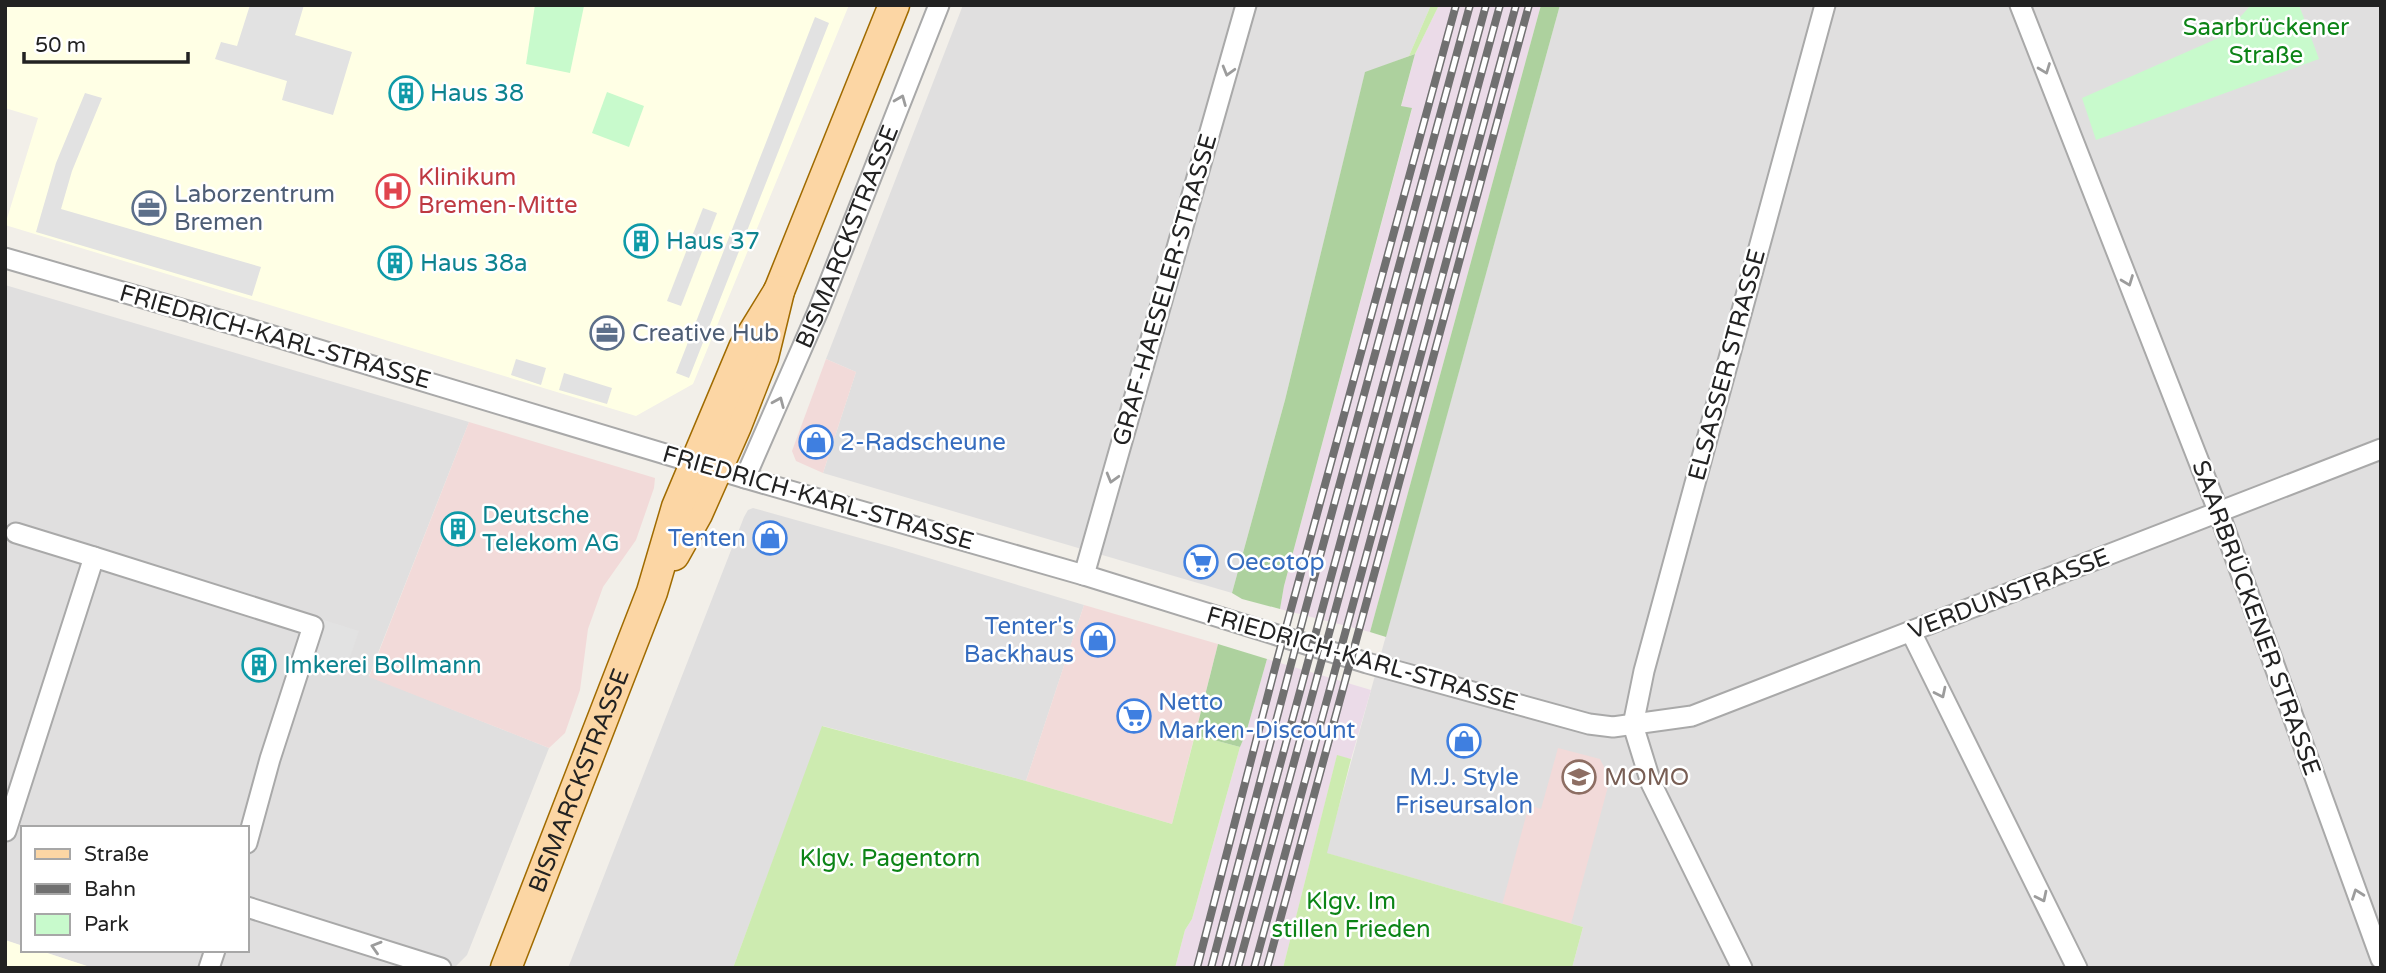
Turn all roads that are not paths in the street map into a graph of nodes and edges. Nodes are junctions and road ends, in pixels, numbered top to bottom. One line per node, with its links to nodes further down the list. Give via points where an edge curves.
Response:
1 (894, 5): 8 (main road, BISMARCKSTRASSE, via 779,290 744,348)
2 (939, 5): 8 (street, BISMARCKSTRASSE, one-way to 2, via 819,309)
3 (1246, 5): 12 (street, GRAF-HAESELER-STRASSE, one-way to 12)
4 (1825, 5): 14 (street, ELSASSER STRASSE)
5 (2020, 5): 9 (street, SAARBRÜCKENER STRASSE, one-way to 9)
6 (5, 258): 8 (street, FRIEDRICH-KARL-STRASSE)
7 (2381, 449): 9 (street, VERDUNSTRASSE)
8 (727, 469): 12 (street, FRIEDRICH-KARL-STRASSE); 20 (main road, BISMARCKSTRASSE, via 674,514 652,592)
9 (2219, 513): 13 (street, VERDUNSTRASSE); 18 (street, SAARBRÜCKENER STRASSE, one-way to 9)
10 (16, 533): 11 (street)
11 (94, 557): 15 (street); 16 (street, via 313,626)
12 (1084, 575): 14 (street, FRIEDRICH-KARL-STRASSE, via 1367,663 1589,724)
13 (1911, 632): 14 (street, VERDUNSTRASSE, via 1692,716); 22 (street, one-way to 22)
14 (1633, 725): 21 (street, via 1651,783)
15 (11, 833)
16 (248, 840)
17 (248, 907): 19 (street, one-way to 17)
18 (2381, 959)
19 (441, 968)
20 (506, 968)
21 (1742, 968)
22 (2077, 968)

